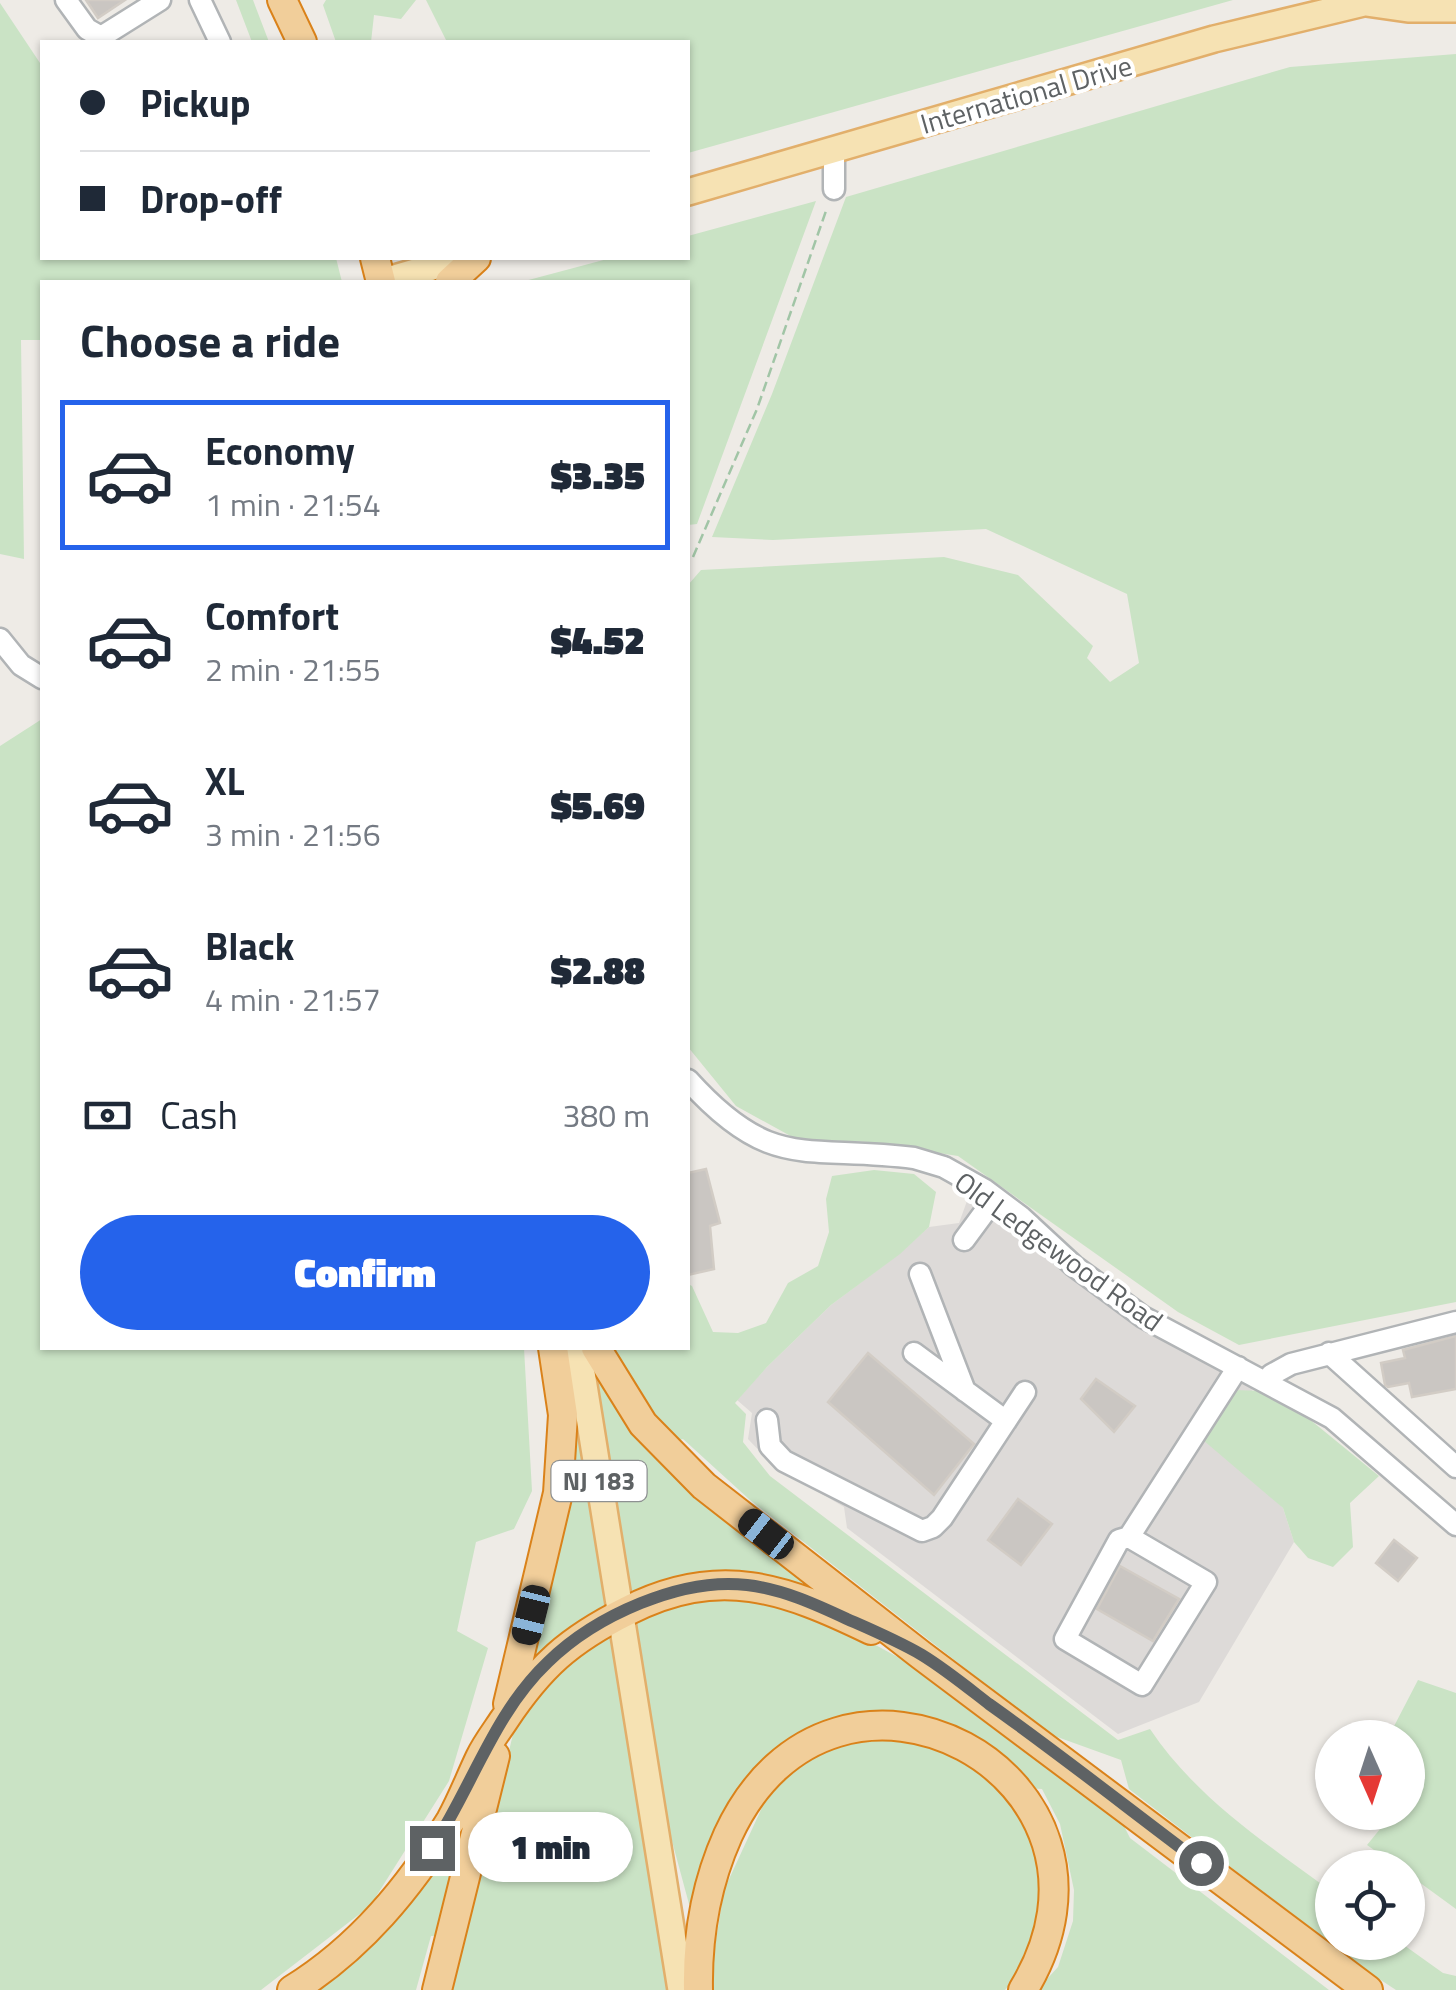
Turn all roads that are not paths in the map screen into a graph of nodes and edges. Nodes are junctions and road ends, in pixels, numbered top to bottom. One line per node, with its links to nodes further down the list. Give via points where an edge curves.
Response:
1 (66, 0): 7 (street)
2 (160, 0): 7 (street)
3 (200, 0): 8 (street)
4 (282, 0): 9 (highway)
5 (1369, 1): 6 (main road, International Drive); 10 (main road, International Drive)
6 (1456, 9)
7 (102, 40)
8 (219, 40)
9 (301, 40)
10 (834, 150): 11 (street); 12 (main road, International Drive)
11 (834, 189)
12 (690, 191)
13 (456, 260): 15 (main road)
14 (474, 260): 16 (highway)
15 (389, 280)
16 (452, 280)
17 (0, 639): 18 (street)
18 (40, 677)
19 (690, 1082): 20 (street, Old Ledgewood Road, via 736,1138 795,1152 930,1161)
20 (994, 1198): 21 (street); 29 (street, Old Ledgewood Road, via 1118,1300)
21 (964, 1240)
22 (920, 1274): 31 (street)
23 (1456, 1322): 28 (street)
24 (553, 1350): 40 (highway, via 563,1414 558,1493)
25 (578, 1350): 38 (main road, NJ 183)
26 (597, 1350): 39 (highway, via 669,1454)
27 (914, 1353): 31 (street)
28 (1329, 1353): 30 (street, via 1280,1369); 35 (street)
29 (1238, 1367): 30 (street, Old Ledgewood Road); 37 (street)
30 (1268, 1382): 36 (street, Old Ledgewood Road, via 1342,1425)
31 (965, 1391): 34 (street)
32 (1025, 1392): 34 (street)
33 (767, 1420): 34 (street, via 770,1446 784,1462 922,1531 942,1518)
34 (1006, 1421)
35 (1456, 1467)
36 (1456, 1525)
37 (1129, 1537): 37 (street, via 1206,1582 1142,1685 1065,1639 1119,1540)
38 (620, 1614): 39 (highway, via 680,1590 748,1585 819,1606); 40 (highway, via 548,1662); 43 (main road, NJ 183)
39 (922, 1655): 46 (highway)
40 (504, 1720): 41 (highway, via 452,1817 399,1896 337,1959); 42 (highway)
41 (292, 1990)
42 (437, 1990)
43 (681, 1990)
44 (698, 1990): 45 (highway, via 710,1884 756,1784 820,1738 885,1726 920,1729 972,1749 1008,1779 1036,1817 1051,1858 1053,1906 1046,1945)
45 (1023, 1990)
46 (1368, 1990)

